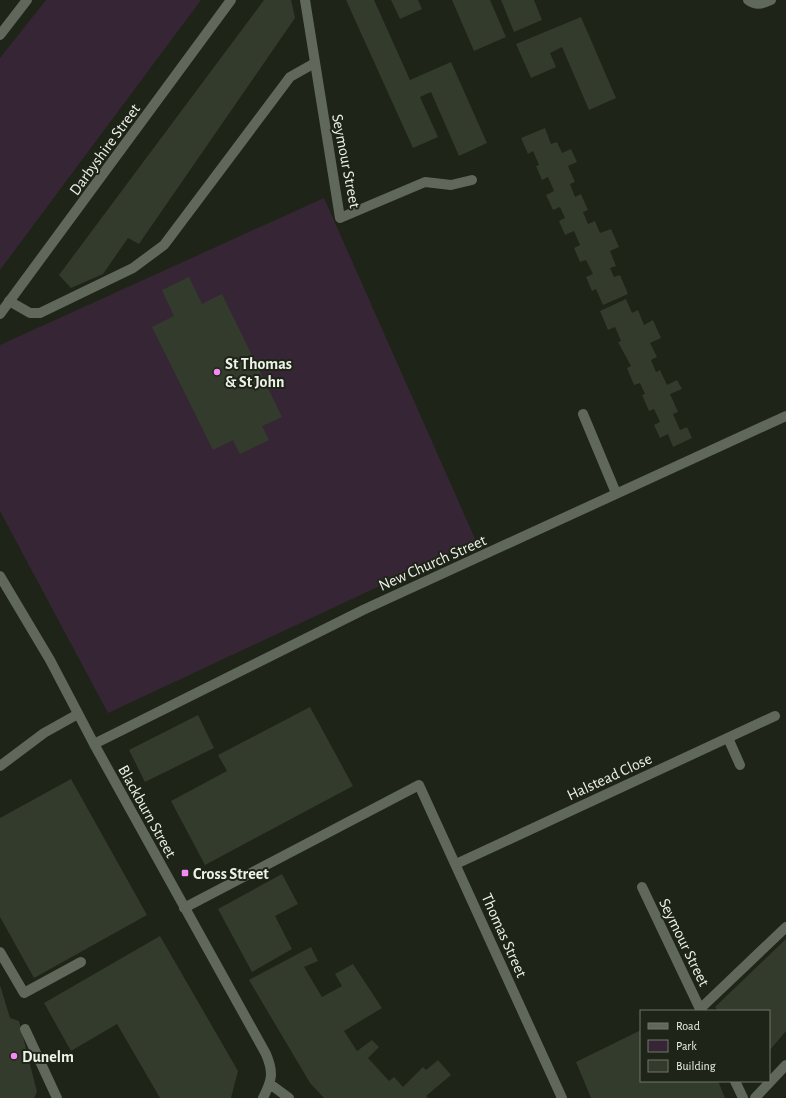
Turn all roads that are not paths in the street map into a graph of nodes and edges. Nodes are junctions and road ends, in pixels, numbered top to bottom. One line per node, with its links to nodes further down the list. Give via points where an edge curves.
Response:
1 (27, 0): 6 (street)
2 (231, 0): 9 (street, Darbyshire Street)
3 (305, 0): 7 (street, Seymour Street)
4 (748, 0): 5 (street, via 754,4)
5 (771, 0)
6 (0, 35)
7 (314, 64): 8 (street, Seymour Street, via 340,218 425,182 451,185); 9 (street, via 290,77 164,245 133,268 40,313 30,313)
8 (472, 180)
9 (9, 301): 10 (street, Darbyshire Street)
10 (0, 314)
11 (583, 414): 13 (street)
12 (786, 416): 13 (street, New Church Street)
13 (616, 493): 18 (street, New Church Street, via 363,610)
14 (0, 576): 15 (street, Blackburn Street, via 50,660)
15 (78, 714): 18 (street, Blackburn Street); 19 (street, via 44,733)
16 (775, 716): 17 (street, Halstead Close)
17 (728, 738): 20 (street); 21 (street, Halstead Close)
18 (94, 744): 23 (street, Blackburn Street)
19 (0, 766)
20 (740, 766)
21 (456, 864): 23 (street, Thomas Street, via 420,785); 35 (street, Thomas Street)
22 (642, 887): 27 (street, Seymour Street)
23 (184, 908): 31 (street, Blackburn Street, via 266,1054 272,1073)
24 (786, 927): 27 (street)
25 (0, 952): 26 (street, via 24,993)
26 (81, 962)
27 (701, 1010)
28 (25, 1029): 32 (street)
29 (786, 1065): 37 (street)
30 (735, 1082): 36 (street)
31 (270, 1084): 33 (street); 34 (street)
32 (57, 1098)
33 (263, 1098)
34 (289, 1098)
35 (562, 1098)
36 (743, 1098)
37 (755, 1098)

